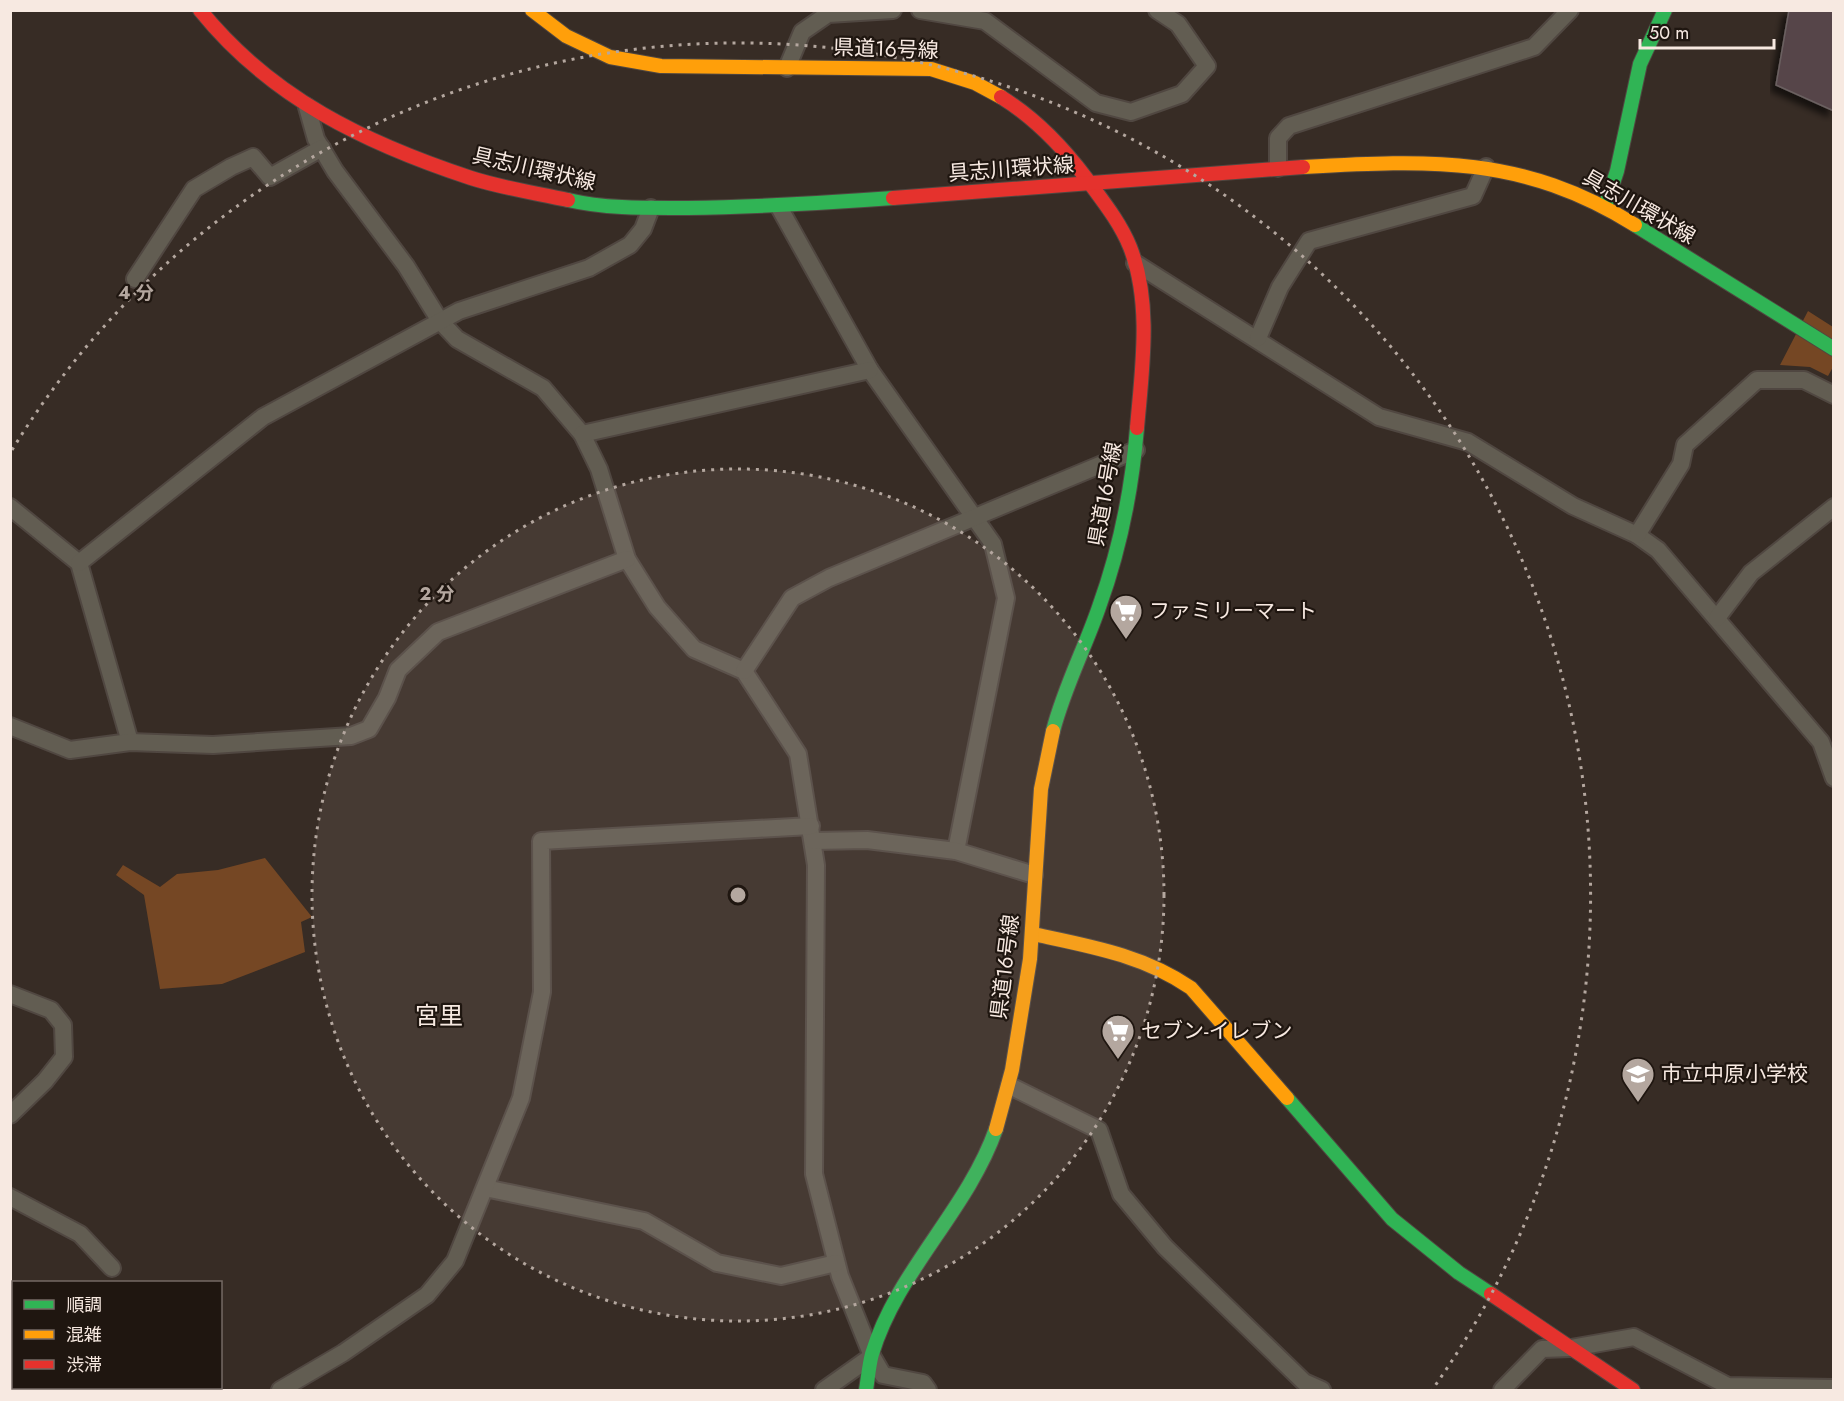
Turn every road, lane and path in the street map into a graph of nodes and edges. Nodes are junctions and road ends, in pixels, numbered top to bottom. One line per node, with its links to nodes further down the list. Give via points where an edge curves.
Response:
1 (200, 10): 9 (main road, 具志川環状線, via 221,36)
2 (532, 10): 8 (main road, 県道16号線, via 566,36 610,57 661,66)
3 (893, 10): 8 (street, via 828,14 802,32)
4 (920, 10): 5 (street, via 985,21 1096,103 1131,112 1182,94 1207,66 1178,24)
5 (1157, 10)
6 (1570, 10): 12 (street, via 1534,47 1289,126 1278,138)
7 (1665, 10): 15 (main road, via 1640,64 1617,171)
8 (787, 68): 13 (main road, 県道16号線, via 931,69 967,79 1025,111)
9 (307, 107): 10 (street); 16 (main road, 具志川環状線, via 360,136 472,178 588,205)
10 (322, 148): 18 (street, via 270,177 253,158 194,189); 19 (street)
11 (1486, 166): 12 (main road, 具志川環状線, via 1408,161); 15 (main road, 具志川環状線, via 1560,186); 20 (street, via 1473,196 1309,241 1281,287)
12 (1278, 168): 13 (main road, 具志川環状線)
13 (1090, 184): 14 (main road, 具志川環状線); 17 (main road, 県道16号線, via 1124,235)
14 (779, 207): 16 (main road, 具志川環状線); 22 (street)
15 (1605, 207): 21 (main road, 具志川環状線)
16 (651, 208): 19 (street, via 643,229 630,245 589,268 459,311)
17 (1136, 263): 20 (street); 25 (main road, 県道16号線, via 1143,304)
18 (135, 279)
19 (440, 321): 24 (street, via 457,339 543,388); 31 (street, via 263,417)
20 (1258, 338): 29 (street, via 1378,417 1468,442 1573,506)
21 (1833, 349)
22 (870, 370): 24 (street); 28 (street)
23 (1833, 395): 29 (street, via 1804,380 1757,380 1685,445 1681,464)
24 (582, 434): 30 (street, via 599,469)
25 (1136, 450): 28 (street); 39 (main road, 県道16号線, via 1112,567 1099,609 1056,711 1044,768)
26 (10, 507): 31 (street)
27 (1833, 507): 32 (street, via 1752,573)
28 (974, 517): 33 (street, via 829,578 792,598); 38 (street, via 993,544 1006,598)
29 (1637, 535): 32 (street, via 1658,550)
30 (627, 559): 33 (street, via 657,607 694,649); 35 (street, via 438,632 398,670 369,729 351,736 213,745)
31 (79, 563): 35 (street)
32 (1717, 618): 36 (street, via 1821,742)
33 (744, 671): 37 (street, via 798,754)
34 (10, 726): 35 (street, via 70,750)
35 (130, 742)
36 (1833, 778)
37 (812, 833): 38 (street); 44 (street, via 541,841 542,992 521,1098); 46 (street, via 816,865 814,1174)
38 (956, 851): 39 (street)
39 (1034, 875): 40 (main road, 県道16号線)
40 (1033, 934): 42 (main road, 県道16号線); 48 (main road, via 1152,963 1184,983 1392,1219 1459,1273)
41 (10, 994): 43 (street, via 51,1010 63,1025 64,1057)
42 (1010, 1086): 49 (main road, 県道16号線, via 980,1166 891,1308); 57 (street, via 1099,1130 1121,1194 1165,1247 1304,1382)
43 (10, 1115)
44 (484, 1188): 46 (street, via 644,1221 717,1263 781,1276); 53 (street, via 455,1261 428,1295)
45 (10, 1197): 47 (street, via 80,1234)
46 (836, 1263): 49 (street)
47 (112, 1268)
48 (1571, 1348): 50 (street, via 1634,1337); 52 (street, via 1542,1350); 58 (main road)
49 (872, 1356): 54 (street); 55 (main road, 県道16号線); 56 (street, via 883,1375 922,1383)
50 (1727, 1388): 51 (street)
51 (1833, 1388)
52 (1507, 1389)
53 (281, 1390)
54 (825, 1390)
55 (866, 1390)
56 (928, 1390)
57 (1322, 1390)
58 (1633, 1390)

